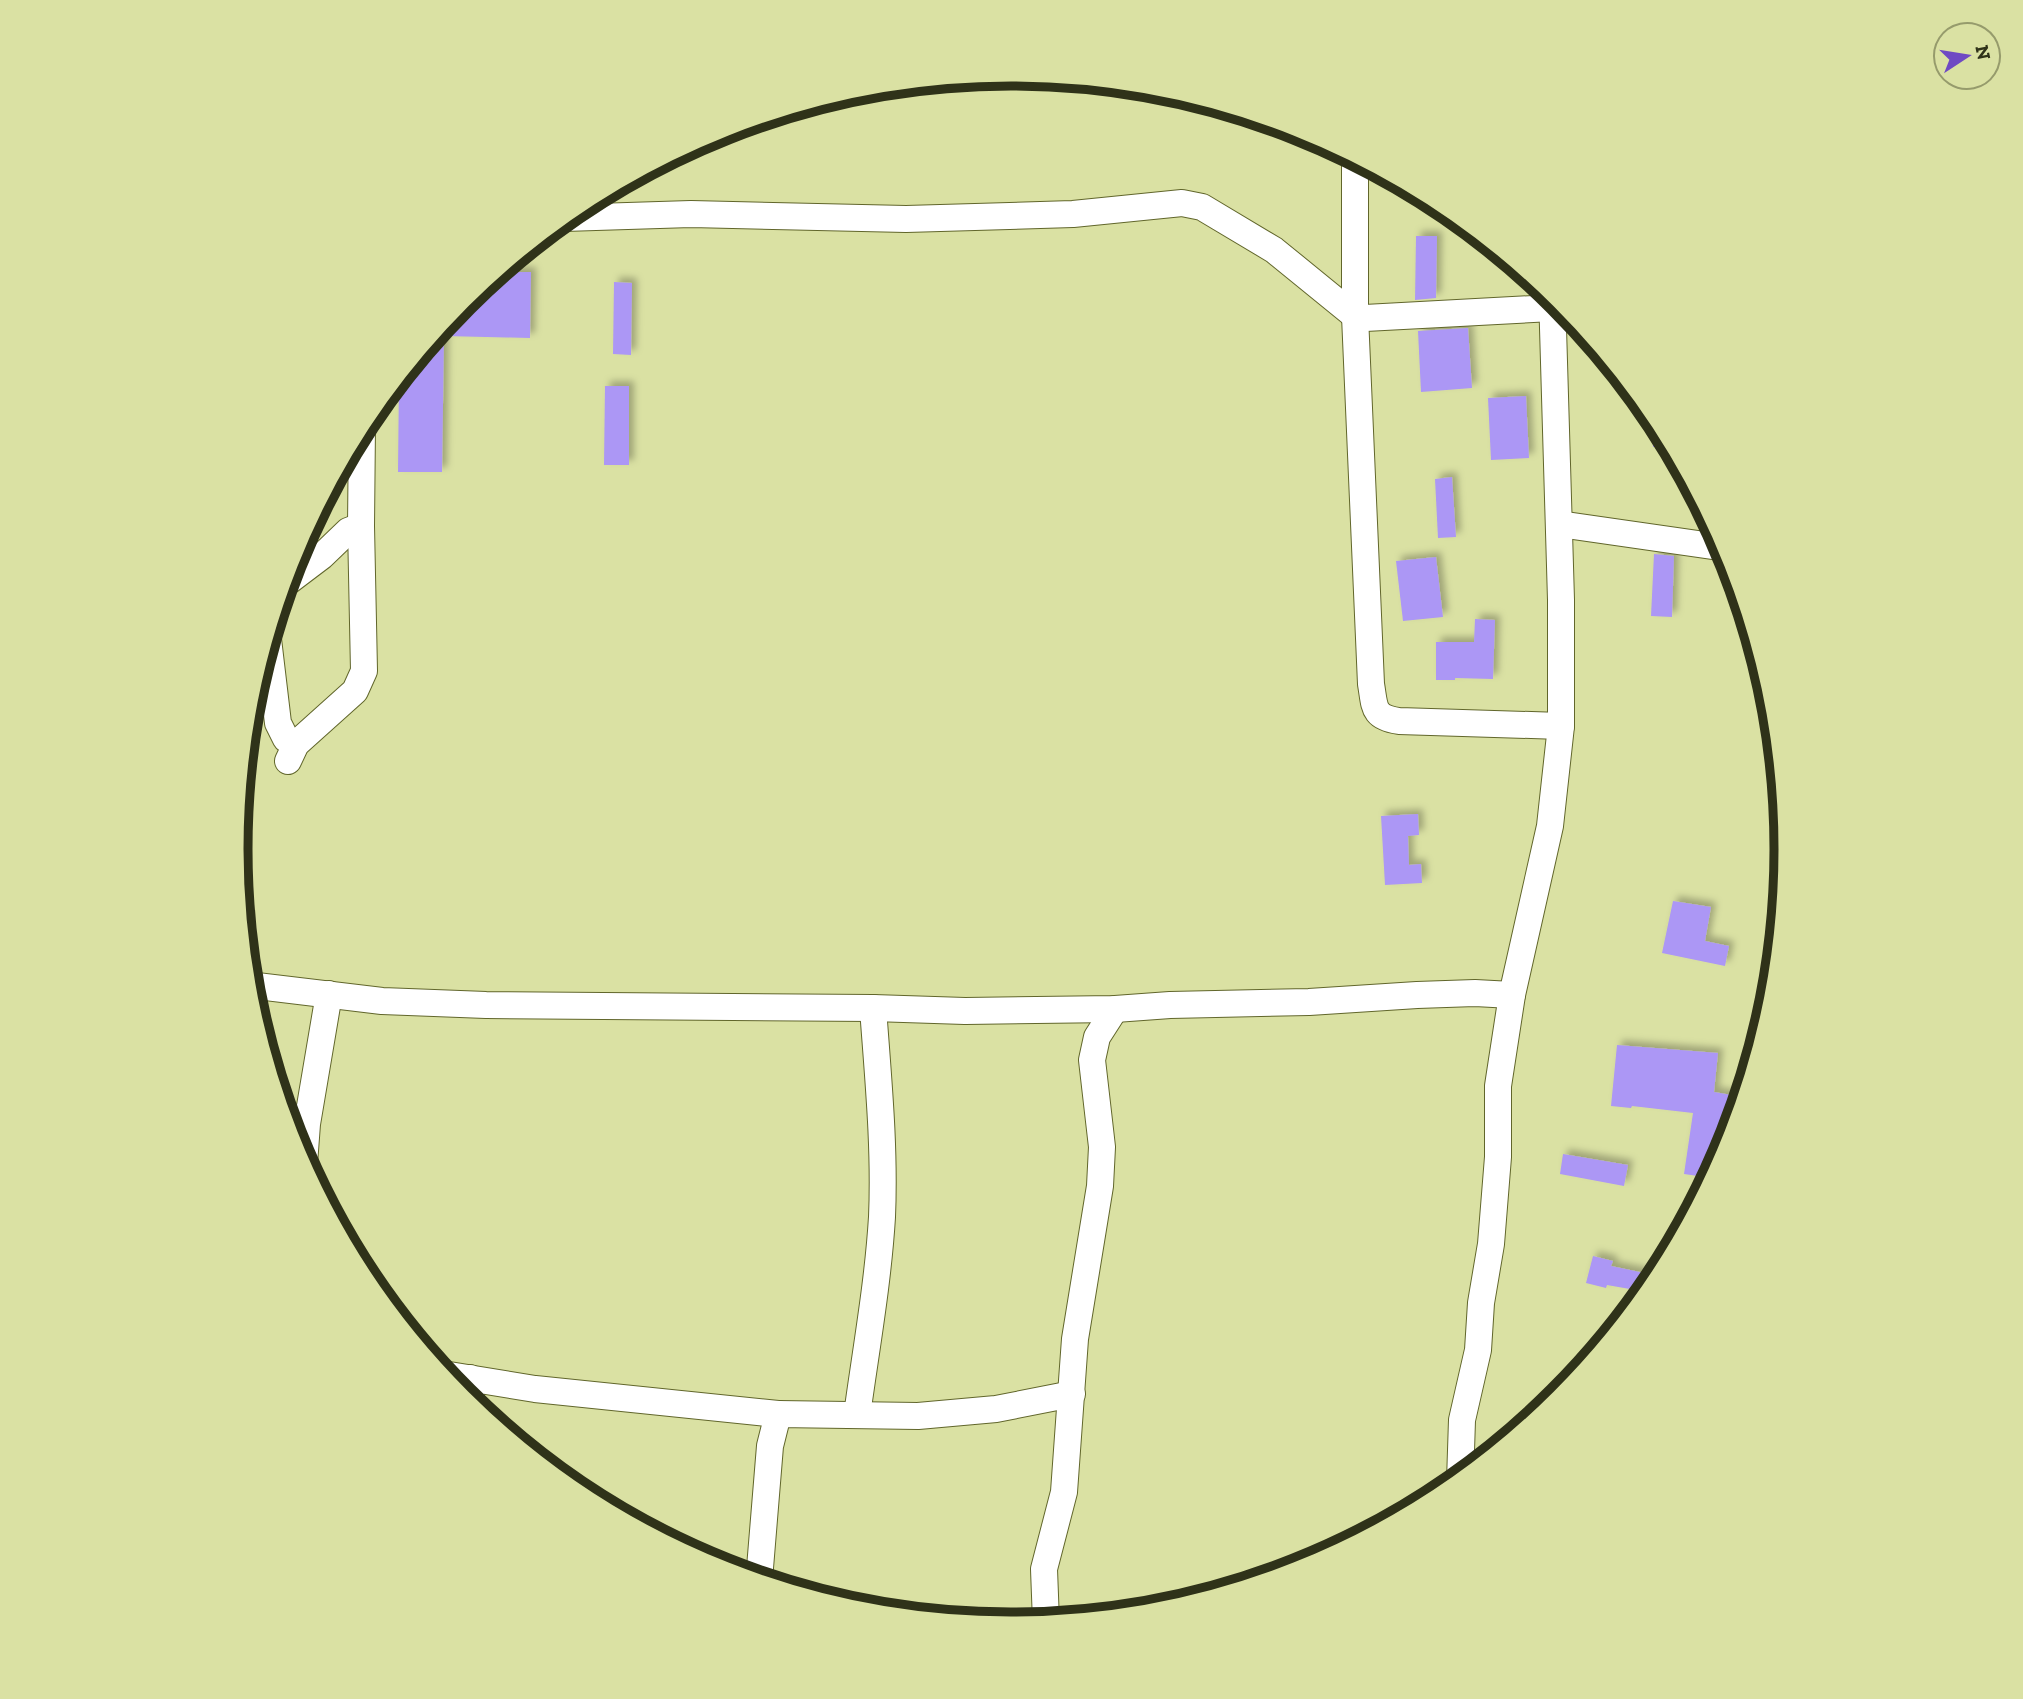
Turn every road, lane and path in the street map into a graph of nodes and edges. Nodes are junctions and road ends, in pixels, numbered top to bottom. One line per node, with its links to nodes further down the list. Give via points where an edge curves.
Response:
1 (1355, 168): 5 (street)
2 (582, 217): 5 (street, via 691,214 906,219 1073,214 1182,202 1202,207 1274,250)
3 (1544, 302): 5 (street)
4 (1552, 309): 7 (street)
5 (1354, 316): 12 (street, via 1376,711 1385,719 1399,721)
6 (362, 449): 8 (street)
7 (1559, 524): 9 (street); 12 (street)
8 (361, 526): 10 (street, via 348,531); 11 (street, via 364,671 355,691 292,752 278,723)
9 (1712, 546)
10 (300, 573)
11 (271, 664)
12 (1561, 726): 15 (street, via 1550,826)
13 (260, 986): 14 (street)
14 (329, 994): 16 (street, via 486,1005); 18 (street)
15 (1512, 995): 17 (street); 25 (street, via 1498,1086 1491,1244 1478,1350 1462,1420)
16 (873, 1008): 17 (street); 24 (street, via 883,1133 882,1214)
17 (1115, 1009): 22 (street, via 1097,1037 1092,1059 1102,1147 1100,1186 1075,1339)
18 (306, 1141)
19 (458, 1376): 20 (street)
20 (470, 1378): 21 (street); 23 (street)
21 (470, 1389)
22 (1072, 1394): 24 (street, via 966,1413); 27 (street, via 1064,1492 1044,1569)
23 (778, 1414): 24 (street); 26 (street, via 770,1446)
24 (857, 1415)
25 (1460, 1467)
26 (758, 1570)
27 (1046, 1612)

